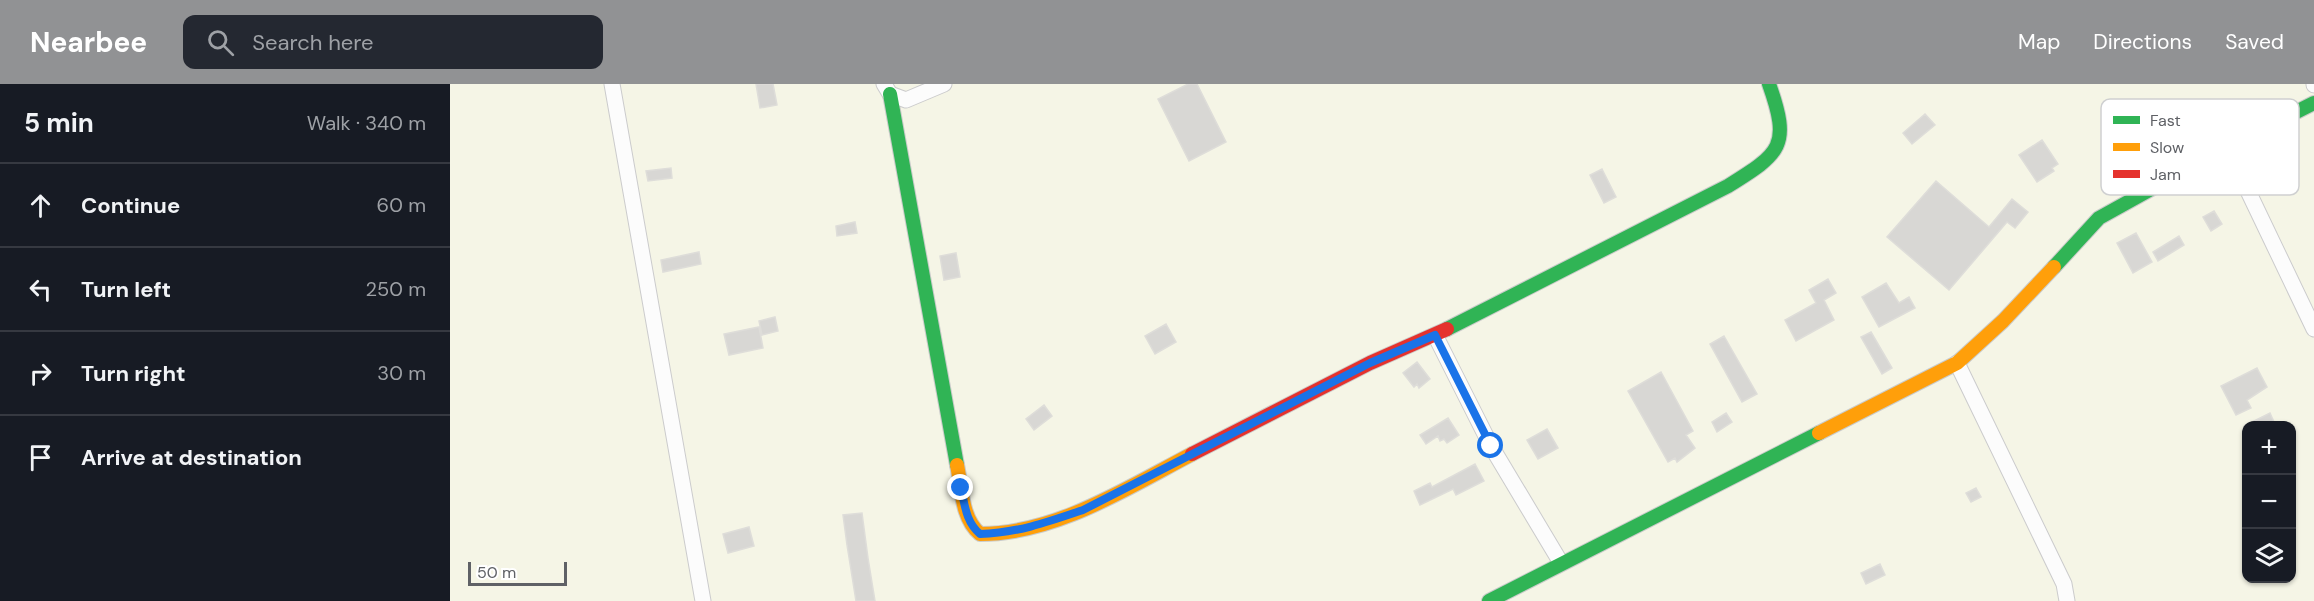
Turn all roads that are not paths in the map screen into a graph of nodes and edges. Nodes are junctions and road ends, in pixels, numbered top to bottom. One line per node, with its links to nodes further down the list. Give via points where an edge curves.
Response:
1 (612, 84): 13 (street)
2 (944, 84): 4 (street, via 906,99)
3 (1769, 84): 10 (street, via 1783,125 1780,146 1765,164)
4 (887, 89): 10 (street, via 963,498 967,517 980,534 1007,534 1083,510 1370,363)
5 (2314, 103): 6 (street)
6 (2299, 111)
7 (2142, 195): 11 (street, via 2099,219)
8 (2250, 195): 9 (street)
9 (2314, 329)
10 (1435, 335): 12 (street, via 1491,446)
11 (1957, 363): 12 (street); 15 (street, via 2064,584)
12 (1561, 563): 14 (street)
13 (703, 601)
14 (1489, 601)
15 (2067, 601)

